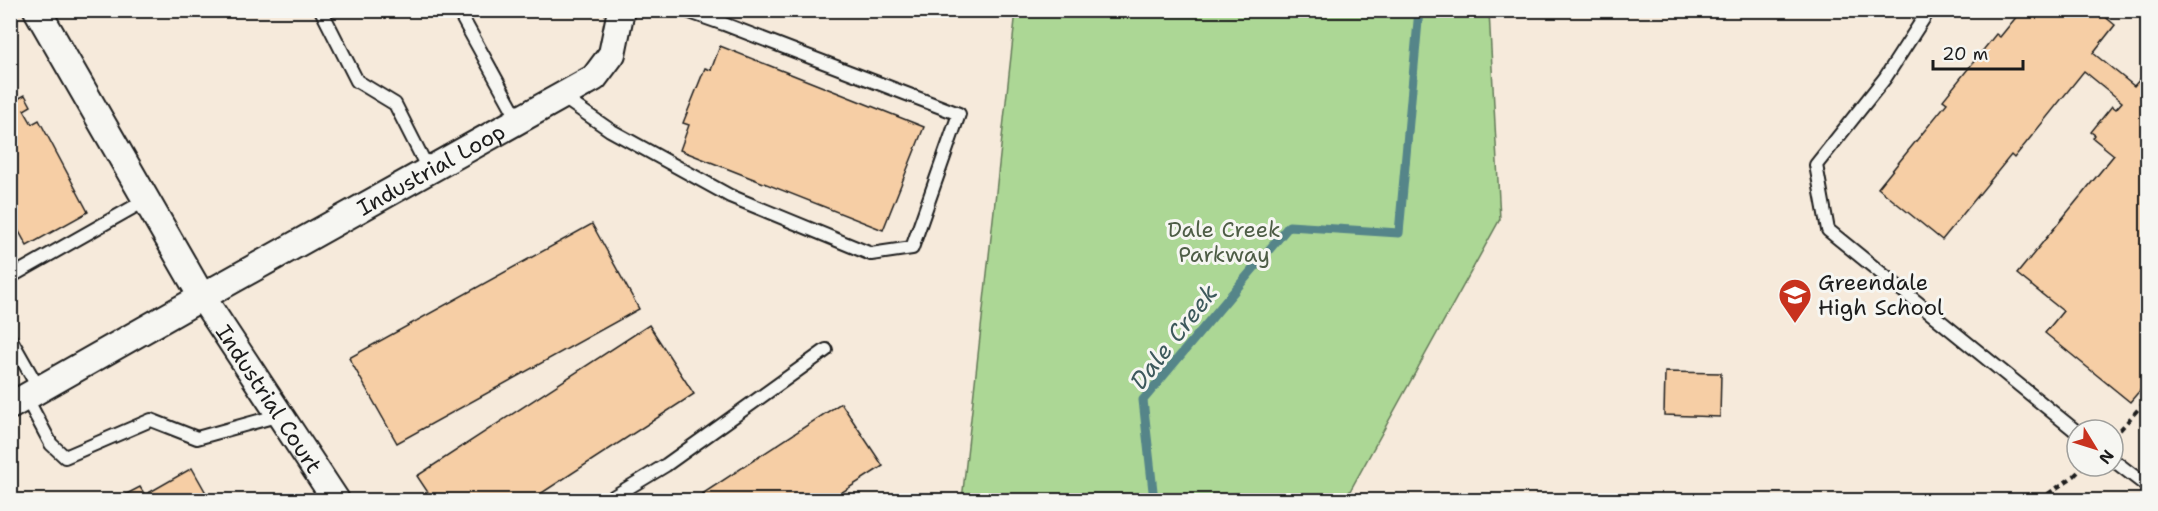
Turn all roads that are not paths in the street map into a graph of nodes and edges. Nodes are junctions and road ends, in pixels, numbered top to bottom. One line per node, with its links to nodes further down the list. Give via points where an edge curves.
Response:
1 (37, 10): 10 (street)
2 (321, 10): 9 (lane, via 357,81 395,104)
3 (458, 10): 8 (lane)
4 (621, 10): 7 (street, Industrial Loop, via 612,54 594,78)
5 (684, 10): 7 (lane, via 959,114 912,248 871,254 730,196 610,130)
6 (1929, 10): 17 (lane, via 1885,78 1816,165 1828,230)
7 (560, 95): 8 (street, Industrial Loop)
8 (518, 118): 9 (street, Industrial Loop)
9 (428, 169): 12 (street, Industrial Loop)
10 (146, 200): 11 (lane); 12 (street)
11 (10, 278)
12 (202, 297): 15 (street, Industrial Loop); 16 (street, Industrial Court)
13 (10, 338): 15 (lane)
14 (826, 350): 21 (lane, via 666,465)
15 (25, 397): 16 (lane, via 51,444 65,457 151,420 197,438)
16 (280, 415): 20 (street, Industrial Court)
17 (2065, 422)
18 (2125, 470): 19 (lane)
19 (2148, 488)
20 (336, 501)
21 (608, 501)

